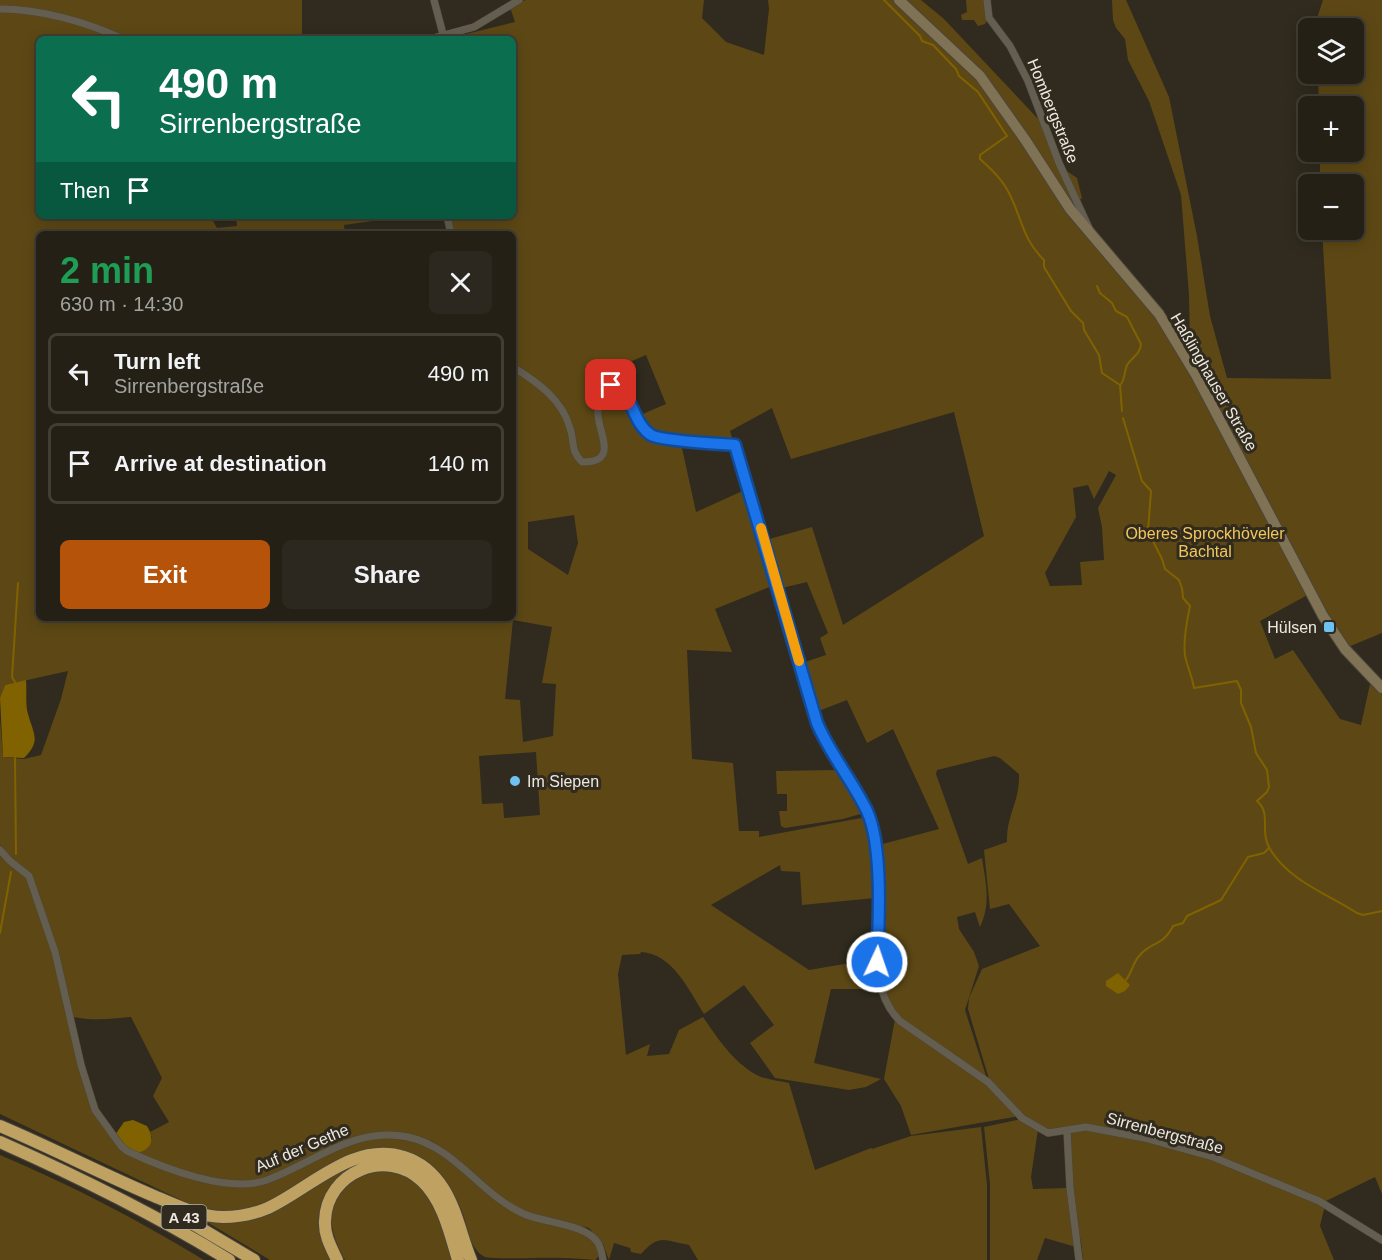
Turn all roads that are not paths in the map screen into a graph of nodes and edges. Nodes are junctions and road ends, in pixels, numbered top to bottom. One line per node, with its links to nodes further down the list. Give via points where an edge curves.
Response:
1 (434, 0): 7 (street)
2 (519, 0): 8 (street, via 474,27)
3 (899, 0): 9 (main road, Haßlinghauser Straße, via 980,76)
4 (987, 0): 9 (street, Hombergstraße, via 989,18 1010,46 1028,81)
5 (0, 9): 6 (street, via 61,17)
6 (115, 36)
7 (444, 36)
8 (447, 36)
9 (1090, 235): 11 (main road, Haßlinghauser Straße, via 1173,336 1323,616 1345,649)
10 (516, 369): 14 (street, Sirrenbergstraße, via 553,397 571,429 575,455 582,462 599,459 605,449 598,416 600,400 611,385 624,392 641,428 654,437 735,445 817,723 868,813 873,830 879,902 877,962 889,1008 900,1021 988,1082 1022,1118 1048,1133)
11 (1382, 688)
12 (0, 850): 26 (street, Auf der Gethe, via 29,876 55,952 95,1110 127,1151 206,1180 238,1185 266,1181 362,1138 408,1137 437,1149 516,1210 585,1230 599,1243)
13 (0, 1126): 16 (highway, A 43)
14 (1067, 1130): 18 (street, Sirrenbergstraße, via 1086,1126 1213,1157 1311,1198); 27 (street)
15 (0, 1142): 17 (highway, A 43)
16 (112, 1178): 19 (highway, via 199,1214 240,1216 268,1208 346,1162 378,1154 396,1155 424,1167 441,1185); 22 (highway, A 43)
17 (136, 1207): 20 (highway); 21 (highway, A 43)
18 (1382, 1240)
19 (468, 1254): 25 (highway)
20 (214, 1260)
21 (229, 1260)
22 (254, 1260)
23 (337, 1260): 24 (highway, via 325,1224 329,1199 348,1177 362,1168 380,1164 408,1170 427,1186 443,1212)
24 (458, 1260)
25 (481, 1260)
26 (603, 1260)
27 (1079, 1260)

